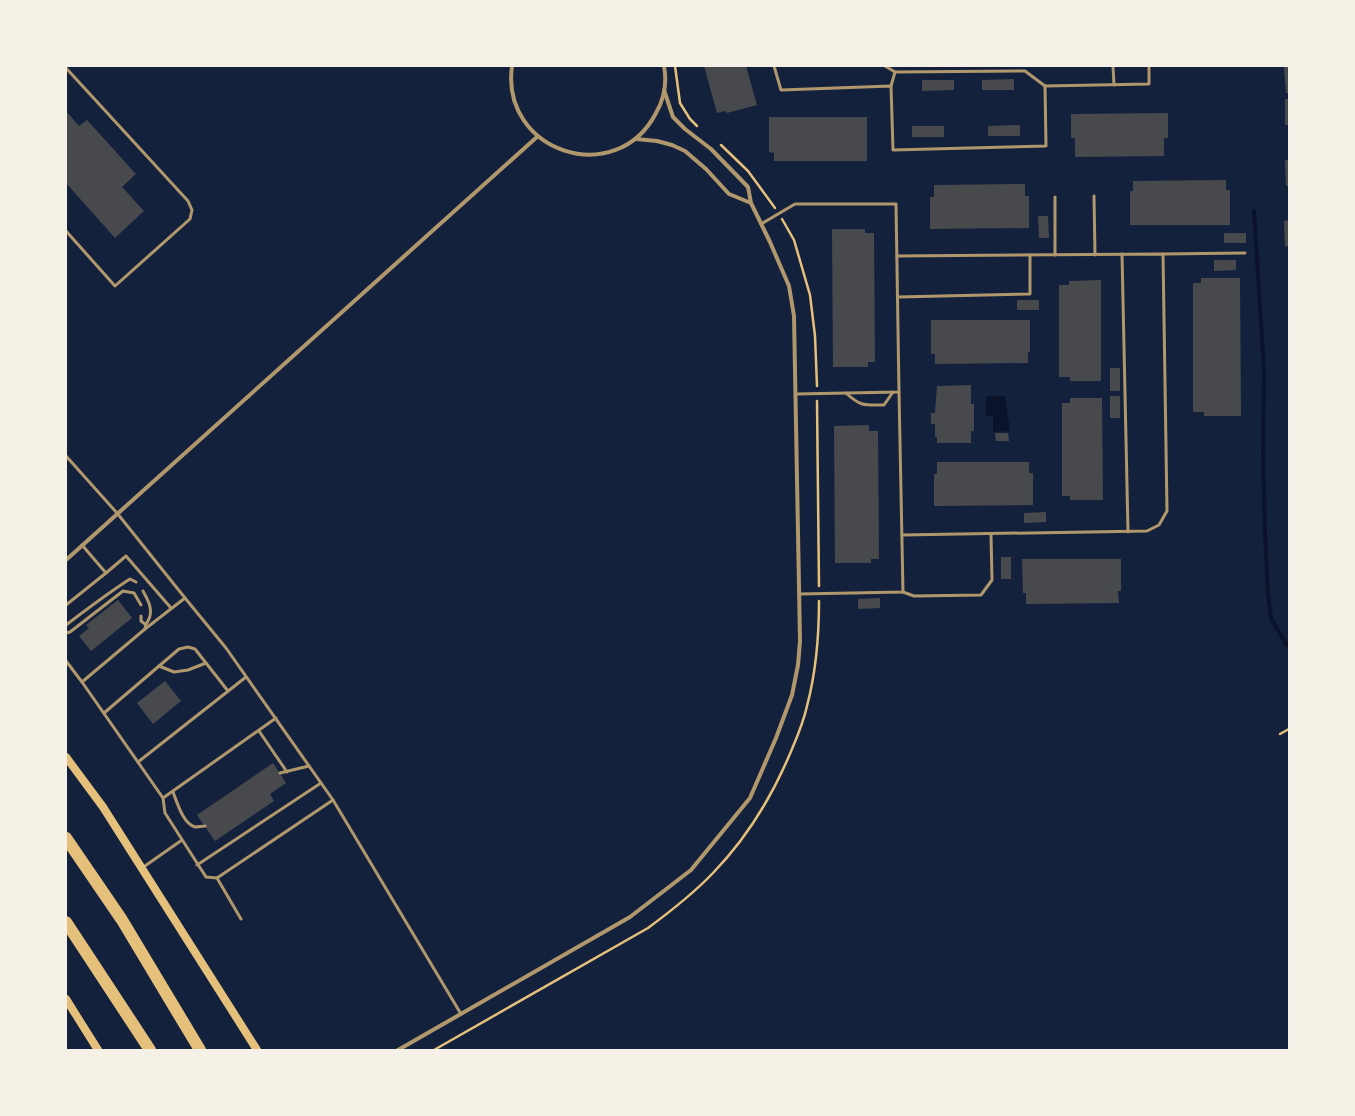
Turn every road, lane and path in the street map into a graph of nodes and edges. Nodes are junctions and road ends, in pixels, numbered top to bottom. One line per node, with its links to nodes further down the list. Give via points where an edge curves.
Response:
1 (512, 66): 15 (street, via 512,85 518,110)
2 (664, 66): 13 (street)
3 (675, 66): 14 (path, via 680,103 690,119)
4 (774, 66): 11 (lane, via 781,90)
5 (885, 66): 9 (lane)
6 (1113, 66): 10 (lane)
7 (1149, 66): 10 (lane, via 1149,84)
8 (66, 68): 23 (lane, via 188,201 192,210 190,219 115,286)
9 (895, 72): 11 (lane); 12 (lane, via 1025,71)
10 (1114, 85): 12 (lane)
11 (891, 86): 12 (lane, via 893,150 1046,146)
12 (1045, 86)
13 (664, 90): 16 (street, via 653,120); 20 (street, via 673,116 685,129 712,149 742,180 748,187)
14 (702, 131)
15 (538, 136): 16 (street, via 564,151 589,155 614,151); 38 (street)
16 (636, 139): 20 (street, via 658,141 685,152 706,169 729,194)
17 (721, 145): 21 (path, via 748,171)
18 (1094, 196): 29 (lane)
19 (1055, 197): 28 (lane)
20 (751, 203): 22 (street)
21 (778, 214): 22 (lane); 30 (lane, via 795,204 896,204); 36 (path, via 794,240 810,295 816,349)
22 (761, 224): 35 (street, via 789,286 794,316)
23 (66, 231)
24 (1245, 253): 26 (lane)
25 (1122, 254): 26 (lane); 29 (lane); 39 (lane)
26 (1163, 254): 39 (lane, via 1167,511 1159,525 1147,531)
27 (1030, 255): 28 (lane); 30 (lane); 31 (lane, via 1030,294)
28 (1055, 255): 29 (lane)
29 (1095, 255)
30 (898, 256): 31 (lane)
31 (898, 297): 33 (lane)
32 (893, 392): 33 (lane); 34 (lane); 34 (lane, via 884,405 864,406)
33 (899, 392): 41 (lane)
34 (846, 393): 36 (lane)
35 (796, 394): 36 (lane); 49 (street)
36 (817, 394): 48 (path)
37 (66, 456): 38 (lane)
38 (117, 514): 42 (street); 50 (lane)
39 (1128, 532): 40 (lane)
40 (991, 534): 41 (lane); 47 (lane, via 992,580 981,595 914,596)
41 (902, 535): 47 (lane)
42 (82, 545): 43 (street); 44 (lane)
43 (66, 560)
44 (106, 573): 51 (lane); 53 (lane, via 126,556)
45 (136, 582): 56 (lane, via 130,579)
46 (143, 591): 55 (lane, via 151,607 149,620)
47 (903, 592): 48 (lane)
48 (819, 593): 49 (lane); 94 (path, via 816,664 807,706 771,794 733,850 692,893 648,928)
49 (799, 594): 88 (street, via 800,641 792,696 750,798 691,870 630,917)
50 (185, 598): 53 (lane); 62 (lane, via 226,648)
51 (66, 605)
52 (141, 605): 58 (lane, via 134,593 123,591)
53 (171, 608): 57 (lane)
54 (141, 616): 55 (lane, via 141,621)
55 (145, 624): 57 (lane)
56 (66, 625)
57 (145, 629): 63 (lane)
58 (66, 633)
59 (66, 661): 63 (lane)
60 (206, 663): 61 (lane, via 174,672); 61 (lane, via 195,649 188,647 179,649); 64 (lane)
61 (159, 666): 65 (lane)
62 (246, 678): 64 (lane); 66 (lane)
63 (82, 682): 65 (lane)
64 (228, 691): 71 (lane)
65 (104, 713): 71 (lane)
66 (276, 718): 68 (lane); 72 (lane)
67 (1289, 729): 69 (path)
68 (259, 731): 73 (lane); 76 (lane)
69 (1280, 734)
70 (66, 757): 83 (main road, via 103,807)
71 (138, 762): 77 (lane)
72 (309, 766): 73 (lane); 75 (lane)
73 (287, 772): 74 (lane)
74 (280, 773)
75 (321, 783): 78 (lane); 82 (lane)
76 (173, 792): 77 (lane); 79 (lane, via 187,822 195,827)
77 (163, 798): 81 (lane, via 165,813)
78 (333, 800): 84 (lane); 88 (lane)
79 (205, 826)
80 (66, 838): 91 (highway, via 122,920)
81 (182, 840): 82 (lane); 83 (lane)
82 (198, 865): 84 (lane, via 206,877)
83 (142, 868): 92 (main road)
84 (217, 878): 85 (lane)
85 (242, 919)
86 (66, 922): 90 (highway)
87 (66, 999): 89 (main road)
88 (461, 1014): 93 (street)
89 (98, 1050)
90 (150, 1050)
91 (200, 1050)
92 (257, 1050)
93 (398, 1050)
94 (434, 1050)

